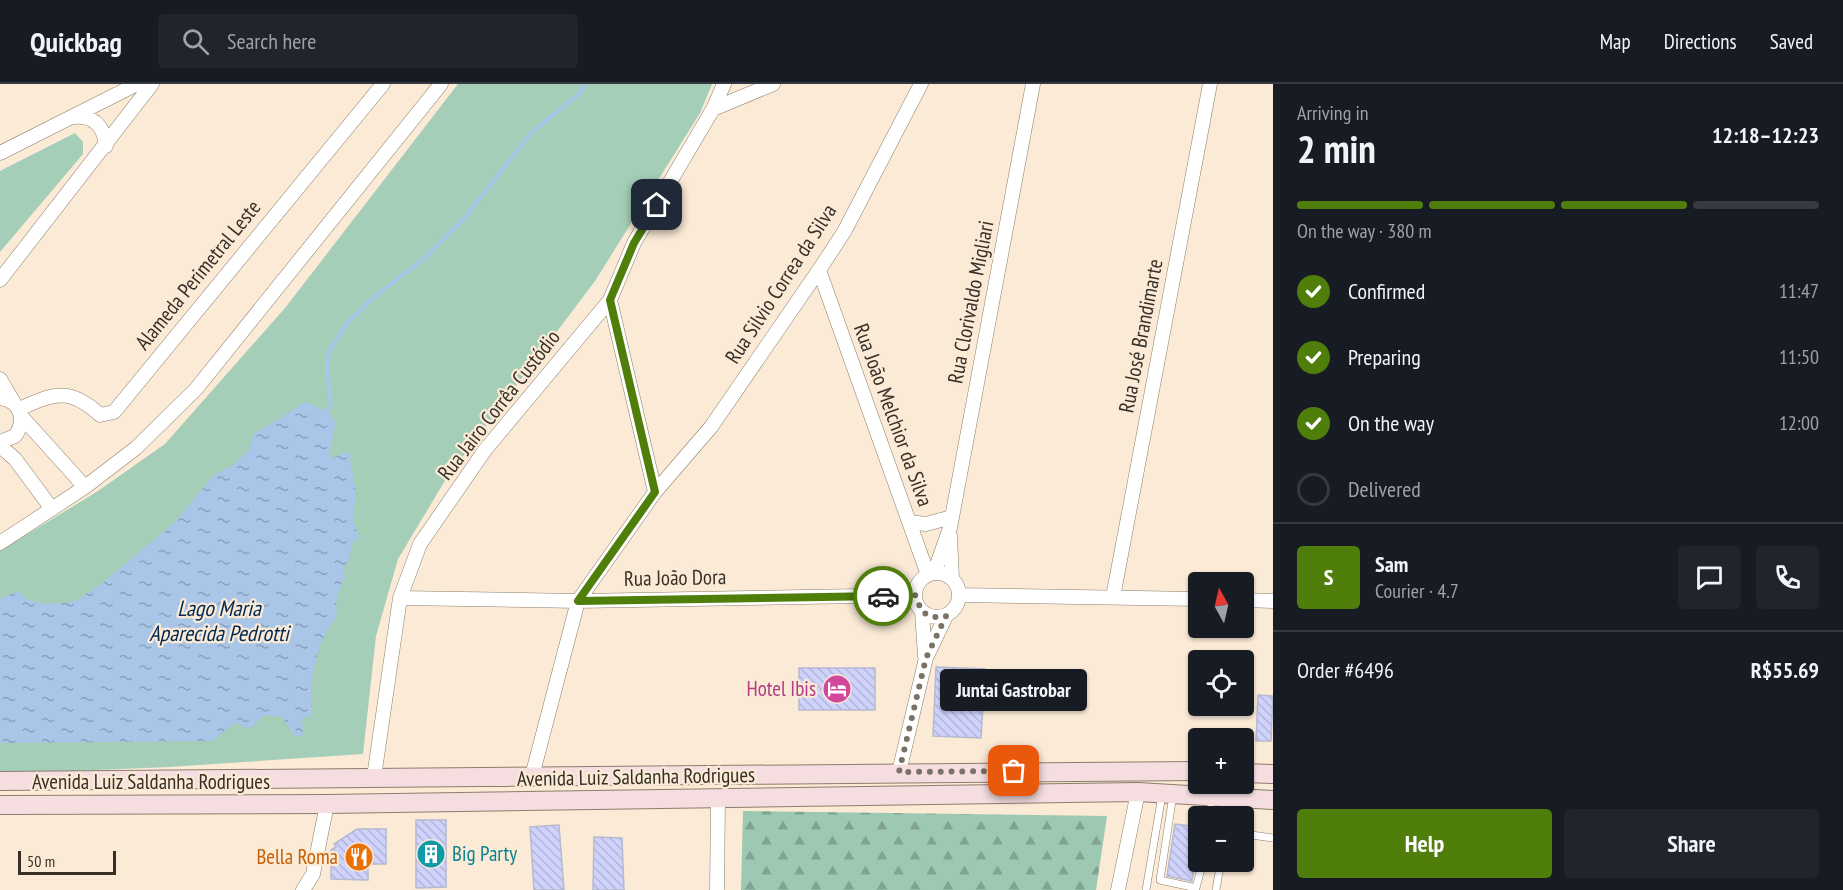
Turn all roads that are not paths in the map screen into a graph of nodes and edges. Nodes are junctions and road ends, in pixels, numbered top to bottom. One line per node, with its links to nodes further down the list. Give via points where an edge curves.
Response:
1 (137, 84): 11 (street)
2 (152, 84): 12 (street)
3 (383, 84): 19 (street, Alameda Perimetral Leste, via 114,412 100,415 84,400 63,395 44,397)
4 (441, 84): 21 (street, via 196,389 136,448)
5 (724, 84): 10 (street, Rua Jairo Corrêa Custódio)
6 (773, 84): 10 (street)
7 (921, 84): 14 (street, Rua Silvio Correa da Silva)
8 (1033, 84): 25 (street, Rua Clorivaldo Migliari)
9 (1210, 84): 31 (street, Rua José Brandimarte)
10 (713, 110): 16 (street, Rua Jairo Corrêa Custódio, via 634,243)
11 (71, 117): 12 (street, via 84,116 97,122 105,132); 13 (street)
12 (106, 146): 15 (street)
13 (0, 153)
14 (819, 270): 22 (street, Rua Silvio Correa da Silva, via 711,427); 24 (street, Rua João Melchior da Silva)
15 (0, 280)
16 (610, 300): 22 (street); 32 (street, Rua Jairo Corrêa Custódio, via 485,450 420,544)
17 (0, 379): 19 (street)
18 (0, 398): 19 (street)
19 (18, 409): 20 (street, via 20,430); 21 (street)
20 (0, 444): 23 (street)
21 (85, 487): 23 (street)
22 (655, 492): 35 (street, Rua Silvio Correa da Silva)
23 (52, 509): 26 (street)
24 (909, 522): 25 (street); 27 (street, Rua João Melchior da Silva)
25 (951, 522): 27 (street, Rua Clorivaldo Migliari); 28 (street, Rua Clorivaldo Migliari)
26 (0, 543)
27 (931, 574): 28 (street); 29 (street, via 918,583)
28 (952, 578): 30 (street)
29 (915, 595): 35 (street, Rua João Dora); 37 (street)
30 (960, 595): 31 (street); 38 (street, via 956,608)
31 (1113, 597): 33 (street)
32 (400, 598): 35 (street, Rua João Dora); 45 (street, Rua Jairo Corrêa Custódio)
33 (1188, 599)
34 (1254, 600): 36 (street)
35 (578, 601): 44 (street, Rua Silvio Correa da Silva)
36 (1273, 601)
37 (922, 612): 38 (street); 39 (street)
38 (946, 616): 39 (street)
39 (926, 658): 41 (street)
40 (1188, 771): 41 (main road)
41 (899, 772): 44 (main road)
42 (1254, 773): 43 (main road)
43 (1273, 774)
44 (532, 776): 45 (main road)
45 (374, 777): 46 (main road)
46 (0, 781)
47 (1138, 792): 48 (main road, Avenida Luiz Saldanha Rodrigues); 50 (main road, Avenida Luiz Saldanha Rodrigues); 61 (street)
48 (1168, 794): 49 (main road, Avenida Luiz Saldanha Rodrigues); 57 (lane, via 1160,880 1196,888); 62 (lane)
49 (1212, 797): 51 (main road, Avenida Luiz Saldanha Rodrigues); 54 (lane)
50 (718, 798): 52 (main road, Avenida Luiz Saldanha Rodrigues); 60 (street)
51 (1273, 800)
52 (327, 804): 53 (main road, Avenida Luiz Saldanha Rodrigues); 59 (street, via 313,874)
53 (0, 805)
54 (1211, 806)
55 (1254, 835): 56 (lane)
56 (1273, 838)
57 (1200, 872)
58 (1219, 872): 63 (lane)
59 (303, 890)
60 (717, 890)
61 (1118, 890)
62 (1146, 890)
63 (1216, 890)

